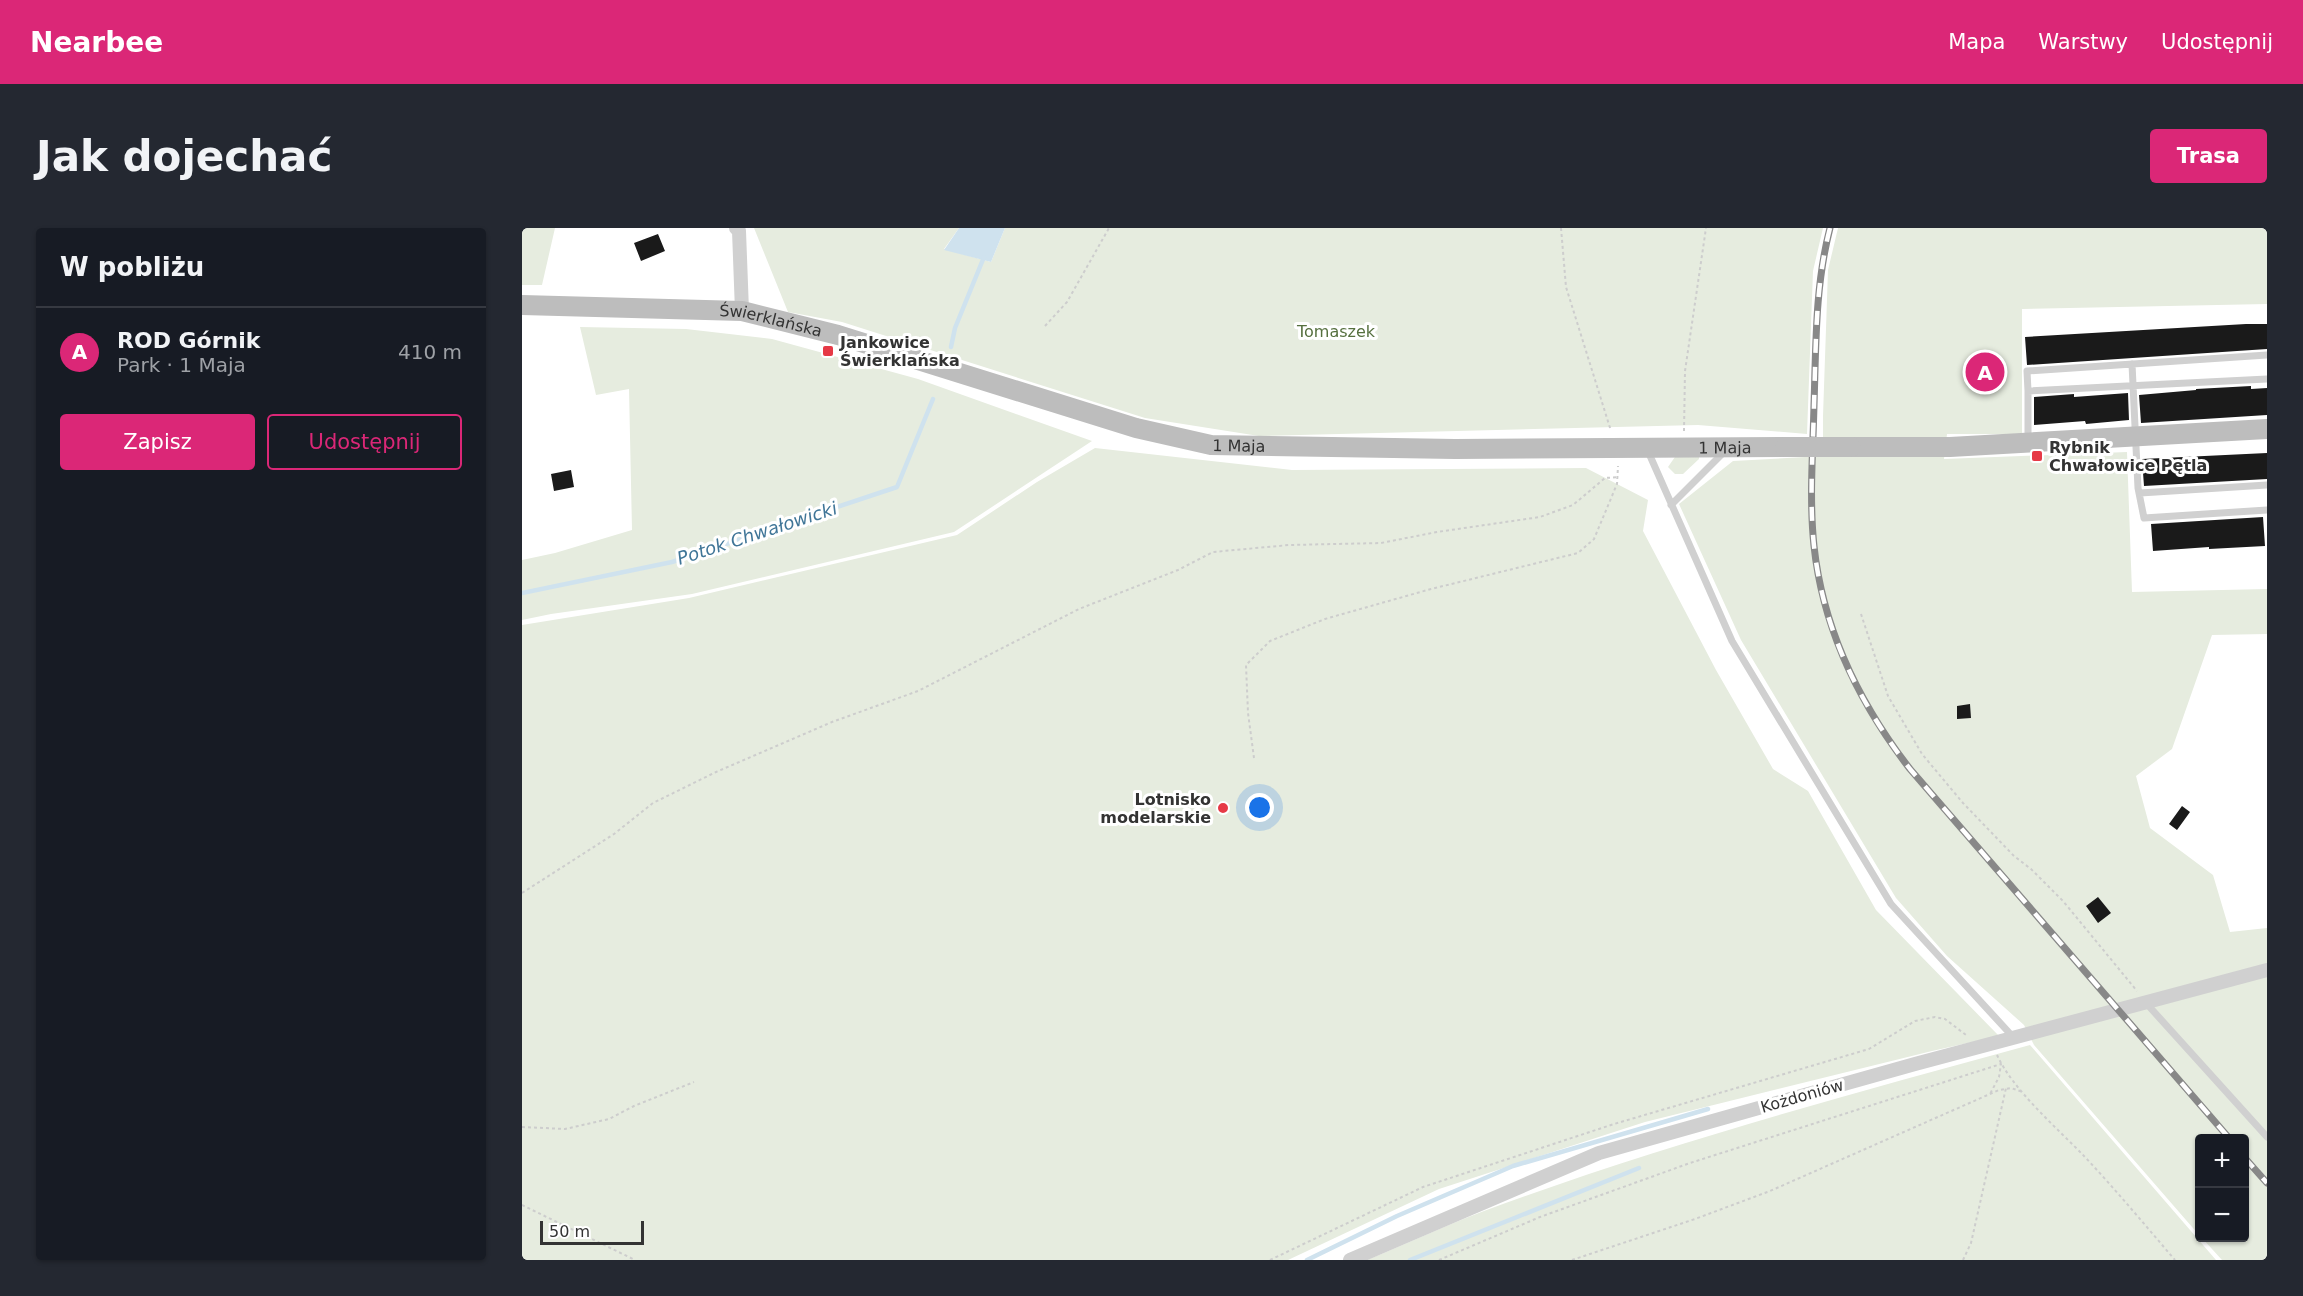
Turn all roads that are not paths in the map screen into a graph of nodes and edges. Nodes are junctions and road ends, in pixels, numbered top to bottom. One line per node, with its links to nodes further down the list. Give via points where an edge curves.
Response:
1 (736, 228): 3 (street)
2 (522, 305): 3 (main road, Świerklańska)
3 (742, 311): 11 (main road, Świerklańska, via 838,335)
4 (2267, 355): 5 (lane)
5 (2132, 364): 7 (lane); 8 (lane, via 2027,371)
6 (2267, 379): 7 (lane)
7 (2133, 385): 8 (lane); 10 (lane)
8 (2028, 391): 12 (lane)
9 (2267, 429): 10 (main road, 1 Maja)
10 (2135, 437): 12 (main road, 1 Maja); 16 (lane)
11 (1183, 440): 14 (main road, 1 Maja, via 1231,447)
12 (2028, 444): 13 (main road, 1 Maja, bridge)
13 (1728, 447): 14 (main road, 1 Maja); 17 (lane)
14 (1647, 448): 17 (lane)
15 (2267, 485): 16 (lane)
16 (2140, 493): 18 (lane, via 2144,518)
17 (1671, 505): 21 (lane, via 1732,641 1891,904)
18 (2267, 510)
19 (2267, 970): 20 (street, Kożdoniów)
20 (2146, 1003): 21 (street, Kożdoniów); 22 (lane)
21 (2014, 1038): 23 (street, Kożdoniów, via 1599,1153)
22 (2267, 1137)
23 (1350, 1260)

